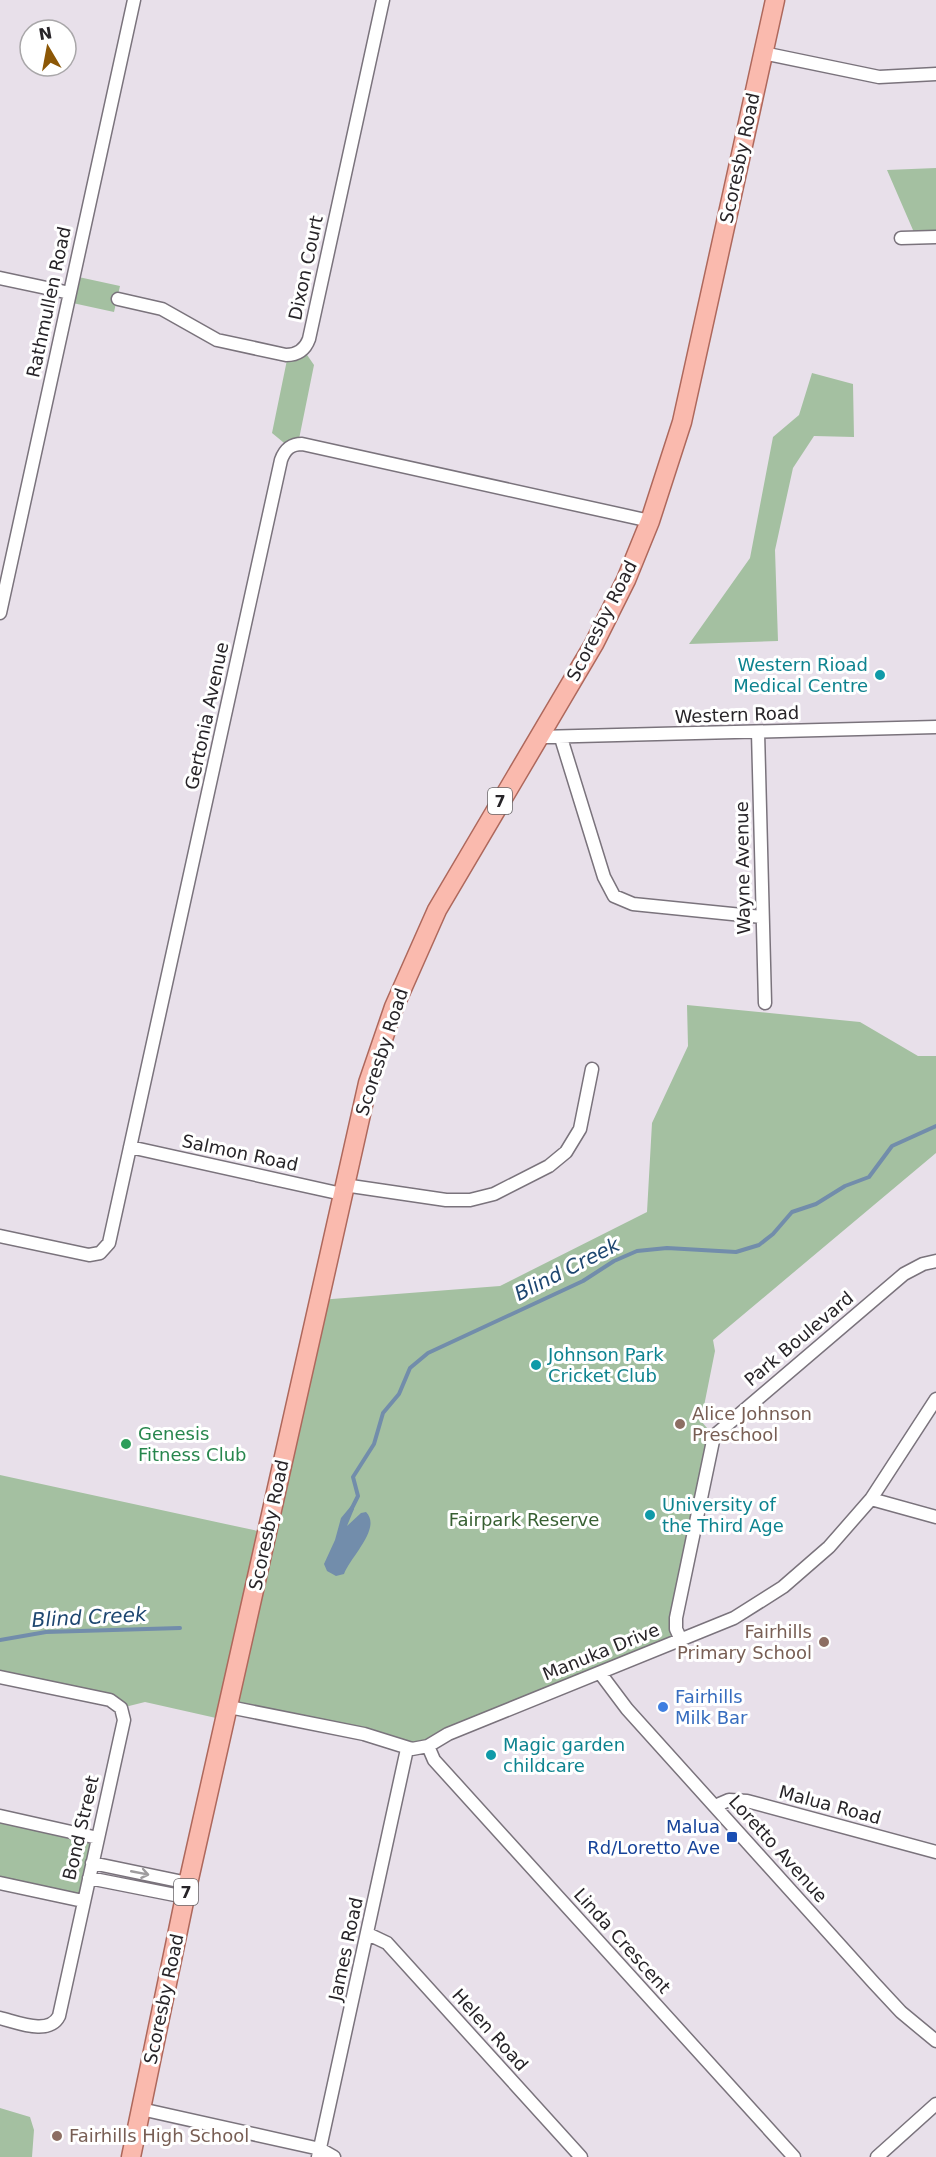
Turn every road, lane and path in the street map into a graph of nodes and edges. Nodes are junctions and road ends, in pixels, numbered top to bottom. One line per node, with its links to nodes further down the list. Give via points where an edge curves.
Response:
1 (134, 0): 9 (street, Rathmullen Road)
2 (383, 0): 10 (street, Dixon Court, via 309,339 303,349 286,355 218,340 162,309)
3 (775, 0): 4 (main road, Scoresby Road / 7)
4 (763, 53): 5 (street, via 879,77); 11 (main road, Scoresby Road / 7, via 684,416)
5 (936, 75)
6 (936, 237): 7 (street)
7 (901, 238)
8 (0, 278): 9 (street)
9 (70, 293): 12 (street, Rathmullen Road)
10 (118, 299)
11 (650, 521): 15 (main road, Scoresby Road / 7, via 599,633); 20 (street, Gertonia Avenue, via 302,444 286,450)
12 (0, 613)
13 (936, 727): 14 (street, Western Road)
14 (758, 732): 16 (street, Western Road); 17 (street, Wayne Avenue)
15 (539, 737): 16 (street, Western Road); 21 (main road, Scoresby Road / 7, via 458,872 419,948 380,1045)
16 (561, 738): 17 (street, via 606,884 614,896 626,903)
17 (762, 917): 18 (street, Wayne Avenue)
18 (765, 1003)
19 (592, 1069): 21 (street, Salmon Road, via 580,1129 566,1152 549,1166 494,1194 471,1200 446,1200)
20 (130, 1147): 21 (street, Salmon Road); 22 (street, Gertonia Avenue, via 104,1251 83,1254)
21 (343, 1189): 30 (main road, Scoresby Road / 7)
22 (0, 1236)
23 (936, 1261): 27 (street, Park Boulevard, via 904,1274 714,1436 676,1618)
24 (936, 1399): 25 (street, Manuka Drive)
25 (872, 1498): 26 (street); 27 (street, Manuka Drive, via 829,1546 783,1587 734,1618)
26 (936, 1517)
27 (681, 1640): 28 (street, Manuka Drive)
28 (600, 1673): 31 (street, Manuka Drive, via 448,1734); 33 (street, Loretto Avenue, via 621,1702)
29 (0, 1677): 35 (street, Bond Street, via 110,1700 121,1707 124,1720)
30 (229, 1707): 32 (street, via 364,1734); 40 (main road, Scoresby Road / 7)
31 (428, 1746): 32 (street, Manuka Drive); 51 (street, Linda Crescent, via 434,1760)
32 (408, 1749): 42 (street, James Road)
33 (715, 1806): 36 (street, Malua Road, via 729,1800 747,1801); 44 (street, Loretto Avenue, via 901,2012)
34 (0, 1816): 35 (street)
35 (98, 1838): 37 (street, Bond Street)
36 (936, 1852)
37 (92, 1863): 38 (street, Bond Street); 40 (street, one-way to 40)
38 (89, 1878): 40 (street); 41 (street, Bond Street)
39 (0, 1883): 41 (street)
40 (186, 1890): 46 (main road, Scoresby Road / 7)
41 (83, 1901): 43 (street, Bond Street, via 56,2022 40,2027)
42 (368, 1934): 47 (street, James Road); 50 (street, Helen Road, via 387,1943)
43 (0, 2018)
44 (936, 2041)
45 (936, 2104): 52 (street)
46 (141, 2109): 47 (street); 48 (main road, Scoresby Road / 7)
47 (319, 2153): 49 (street)
48 (131, 2157)
49 (334, 2157)
50 (581, 2157)
51 (794, 2157)
52 (877, 2157)

